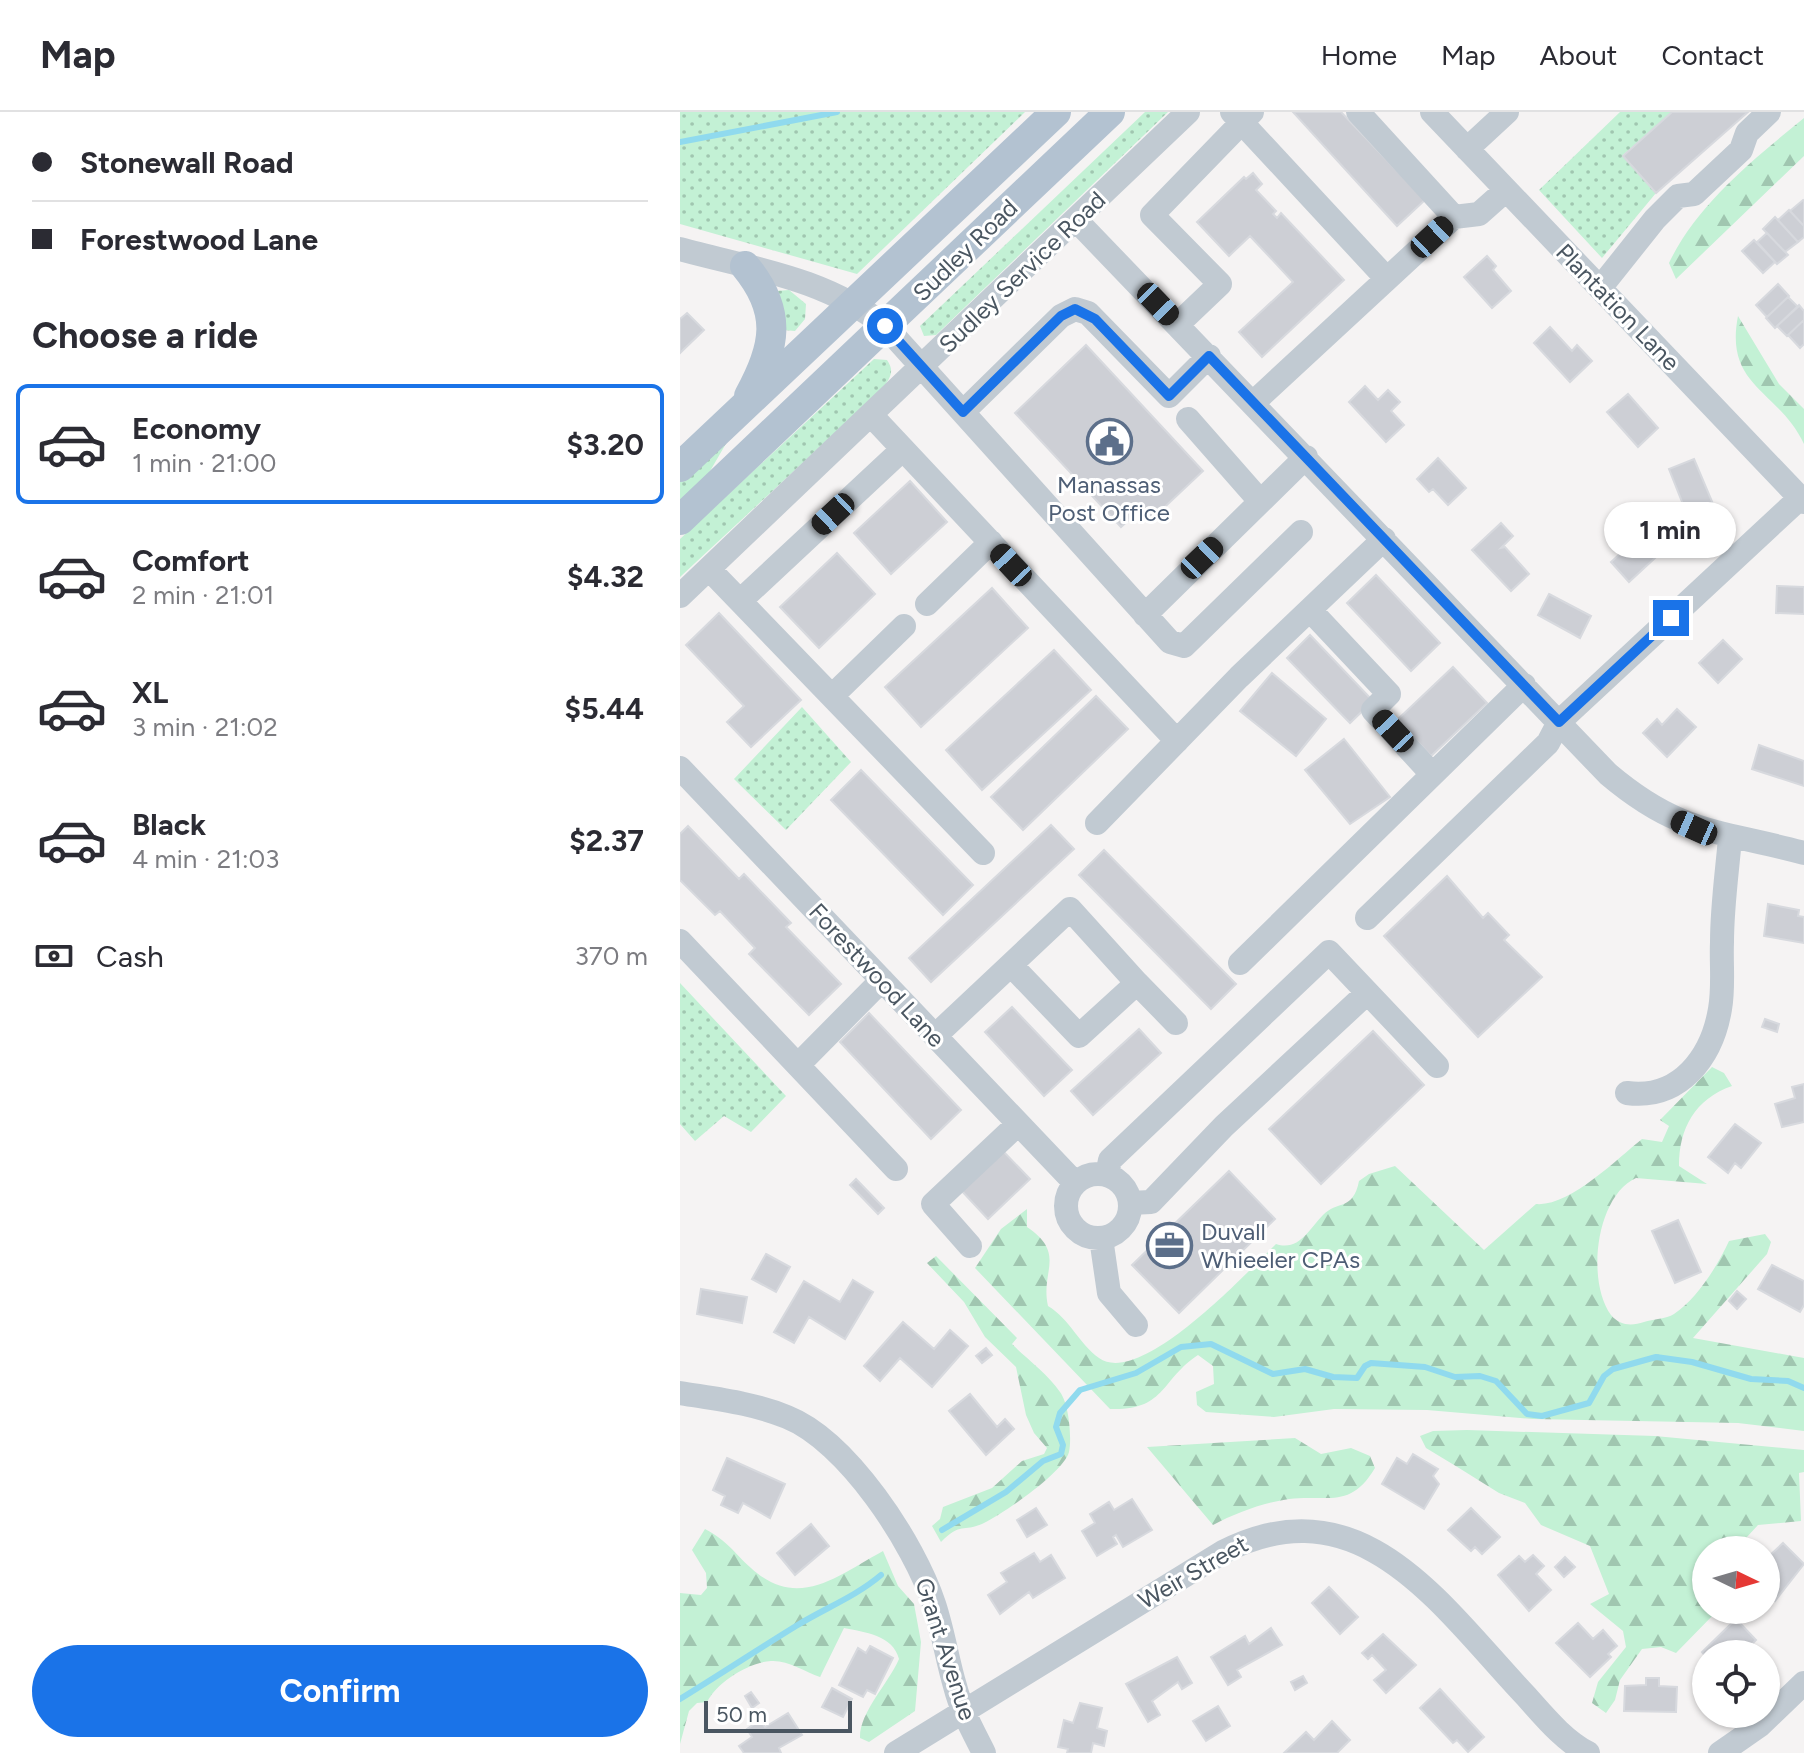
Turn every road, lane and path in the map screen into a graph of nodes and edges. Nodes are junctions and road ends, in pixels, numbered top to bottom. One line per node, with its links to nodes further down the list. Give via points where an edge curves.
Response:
1 (1056, 112): 17 (main road, Sudley Road)
2 (1110, 112): 19 (main road, Sudley Road)
3 (1188, 112): 12 (street, Sudley Service Road)
4 (1358, 112): 11 (street)
5 (1432, 112): 9 (street, Plantation Lane)
6 (1507, 112): 9 (street)
7 (1769, 112): 16 (street, via 1747,133 1741,150 1694,194 1678,196 1655,219)
8 (1242, 115): 15 (street); 18 (street, via 1152,215 1220,284)
9 (1467, 149): 10 (street, Plantation Lane)
10 (1506, 190): 11 (street, via 1479,214); 16 (street, Plantation Lane)
11 (1454, 217): 15 (street)
12 (1076, 220): 18 (street); 21 (street, Sudley Service Road)
13 (680, 249): 14 (street)
14 (745, 266): 17 (street, via 816,285); 24 (main road, via 767,298 773,327 756,384)
15 (1387, 279): 22 (street)
16 (1600, 288): 30 (street, Plantation Lane)
17 (856, 303): 19 (street); 24 (main road, Sudley Road)
18 (1178, 324): 20 (street)
19 (885, 326): 21 (street); 32 (main road, Sudley Road)
20 (1209, 356): 22 (street); 23 (street, via 1169,396 1095,319 1075,309 1061,316)
21 (922, 367): 23 (street); 25 (street, Sudley Service Road)
22 (1254, 402): 28 (street)
23 (963, 412): 41 (street)
24 (737, 414): 29 (main road, Sudley Road)
25 (871, 415): 27 (street); 36 (street, Sudley Service Road)
26 (1188, 419): 31 (street)
27 (903, 449): 35 (street); 38 (street)
28 (1306, 457): 31 (street); 34 (street)
29 (680, 467)
30 (1802, 500): 45 (street)
31 (1260, 501): 41 (street)
32 (680, 520)
33 (1301, 532): 41 (street, via 1184,646 1170,642)
34 (1384, 539): 40 (street); 43 (street)
35 (991, 542): 39 (street); 46 (street)
36 (709, 569): 37 (street, Sudley Service Road); 38 (street)
37 (680, 596)
38 (740, 601): 44 (street)
39 (927, 604)
40 (1310, 610): 46 (street); 48 (street, via 1389,694 1373,710)
41 (1145, 615)
42 (904, 626): 44 (street)
43 (1524, 685): 45 (street); 48 (street)
44 (832, 696): 51 (street)
45 (1559, 722): 50 (street, via 1634,796 1694,828); 53 (street, via 1548,743)
46 (1177, 741): 49 (street)
47 (680, 768): 57 (street, Forestwood Lane)
48 (1432, 774): 55 (street)
49 (1097, 823)
50 (1730, 838): 52 (street); 64 (street, via 1720,1010 1705,1054 1684,1079 1667,1089)
51 (983, 853)
52 (1804, 853)
53 (1367, 918)
54 (680, 941): 62 (street)
55 (1240, 963)
56 (1011, 965): 58 (street, via 1079,1036); 58 (street, via 1070,909); 61 (street)
57 (882, 980): 61 (street, Forestwood Lane); 62 (street)
58 (1137, 983): 60 (street)
59 (1367, 993): 63 (street); 67 (street, via 1329,952 1110,1160); 69 (street, via 1151,1202)
60 (1176, 1023)
61 (935, 1036): 65 (street, Forestwood Lane)
62 (798, 1065): 66 (street)
63 (1437, 1066)
64 (1627, 1093)
65 (1018, 1124): 68 (street, Forestwood Lane); 71 (street, via 933,1204)
66 (896, 1169)
67 (1107, 1175): 68 (street, via 1091,1174); 69 (street, via 1123,1185)
68 (1075, 1183): 70 (street, via 1066,1202 1068,1218 1078,1231)
69 (1130, 1203): 70 (street, via 1122,1226)
70 (1101, 1238): 72 (street, via 1109,1293)
71 (970, 1246)
72 (1136, 1325)
73 (680, 1393): 75 (street, Grant Avenue, via 789,1417 831,1445 916,1563 933,1600)
74 (1804, 1683): 79 (street, via 1759,1726)
75 (963, 1711): 76 (street, Weir Street); 77 (street, Grant Avenue); 78 (street, Weir Street, via 1223,1552 1264,1533 1317,1529 1363,1542 1402,1569 1561,1734)
76 (896, 1753)
77 (984, 1753)
78 (1588, 1753)
79 (1720, 1753)

